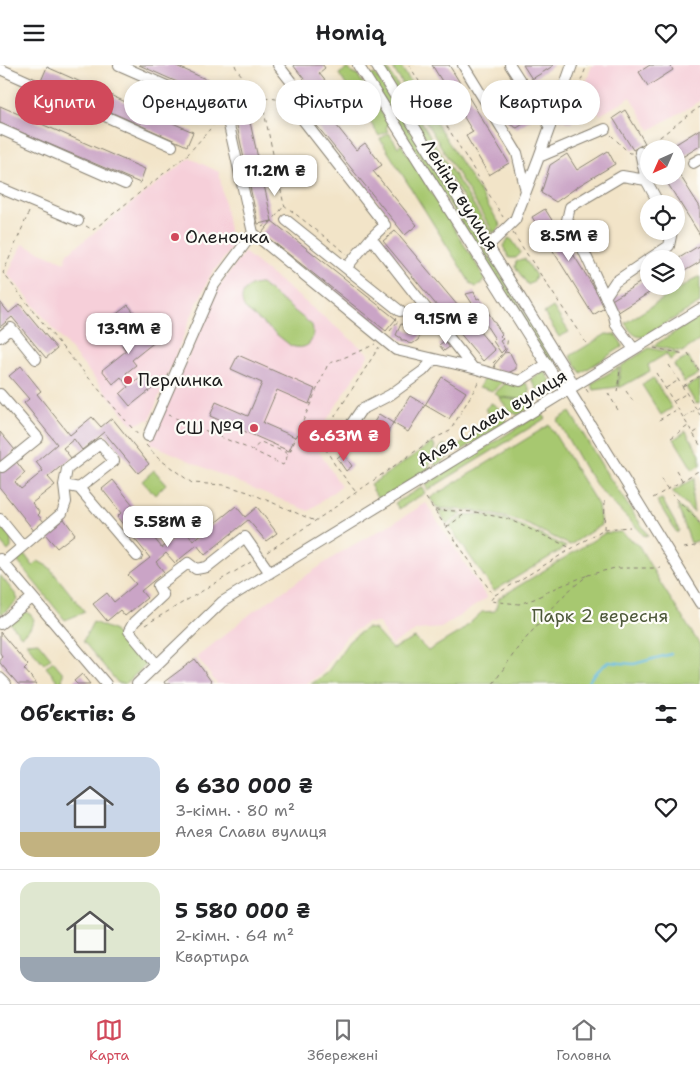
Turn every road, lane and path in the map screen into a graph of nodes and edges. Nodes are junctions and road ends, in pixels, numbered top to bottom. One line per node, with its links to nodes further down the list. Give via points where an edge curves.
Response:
1 (119, 65): 12 (street)
2 (235, 65): 13 (path)
3 (278, 65): 14 (street)
4 (358, 65): 58 (street, Леніна вулиця)
5 (376, 65): 40 (street, Леніна вулиця)
6 (409, 65): 36 (path)
7 (464, 65): 31 (street, via 517,153)
8 (510, 65): 21 (street)
9 (572, 65): 21 (street)
10 (586, 65): 15 (path)
11 (0, 69): 25 (street)
12 (153, 80)
13 (247, 80)
14 (290, 80)
15 (581, 80)
16 (700, 107): 24 (path)
17 (266, 122): 33 (path)
18 (214, 125): 35 (path, via 188,154 93,230)
19 (229, 125): 37 (street)
20 (306, 125): 38 (street, via 385,225)
21 (550, 127): 27 (street)
22 (0, 129): 29 (street)
23 (605, 129): 26 (path, via 629,153); 27 (street)
24 (656, 140)
25 (172, 146)
26 (640, 153)
27 (539, 157): 31 (street)
28 (640, 179): 45 (street, via 622,176 570,207 567,220)
29 (125, 184)
30 (0, 187): 32 (street)
31 (526, 191): 36 (street, via 515,220)
32 (33, 202): 35 (street); 93 (path, via 3,273 62,348)
33 (284, 205): 37 (path, via 272,221); 42 (path)
34 (286, 219): 44 (street)
35 (78, 221)
36 (509, 226): 40 (street); 51 (path)
37 (253, 233): 50 (street); 82 (street, via 214,285)
38 (371, 238): 42 (street); 61 (street)
39 (670, 240): 41 (street, via 669,246)
40 (488, 246): 70 (street, Леніна вулиця, via 571,380)
41 (663, 250)
42 (353, 259): 44 (street)
43 (640, 265): 45 (street, via 615,282)
44 (346, 268): 47 (street)
45 (605, 297): 53 (street, via 616,325)
46 (700, 309): 53 (street, Алея Слави вулиця)
47 (400, 311): 50 (path, via 400,317)
48 (0, 337): 56 (street, via 11,328)
49 (508, 337): 63 (path, via 506,350)
50 (383, 340): 57 (street, via 396,350); 87 (path, via 328,364); 90 (path)
51 (586, 343)
52 (649, 347): 55 (path)
53 (634, 349): 70 (street, Алея Слави вулиця)
54 (688, 353): 62 (path)
55 (685, 354)
56 (36, 359)
57 (434, 360): 61 (street); 94 (street, via 390,395 361,410)
58 (547, 364): 63 (street, via 520,381); 70 (street, Леніна вулиця, via 559,384)
59 (620, 365): 72 (path)
60 (669, 365): 67 (path)
61 (473, 368): 63 (street)
62 (699, 368): 64 (path)
63 (484, 371): 106 (path, via 450,431 433,439)
64 (700, 372)
65 (656, 373): 69 (path)
66 (700, 376): 68 (path)
67 (679, 380): 68 (path); 69 (path)
68 (682, 387): 74 (path)
69 (665, 389): 77 (path)
70 (569, 390): 126 (street, Алея Слави вулиця); 130 (street, Леніна вулиця)
71 (626, 391): 76 (path)
72 (617, 392)
73 (608, 393): 81 (path)
74 (687, 393): 77 (path); 80 (path)
75 (0, 395): 98 (street, via 38,438)
76 (633, 401)
77 (673, 402): 79 (path)
78 (700, 407): 80 (path)
79 (678, 409): 84 (path); 86 (path)
80 (697, 409): 83 (path); 84 (path)
81 (618, 410)
82 (159, 411): 93 (street); 96 (path)
83 (700, 415)
84 (683, 418): 88 (path)
85 (347, 419): 90 (path)
86 (659, 420)
87 (303, 422): 90 (path); 97 (path)
88 (688, 426): 91 (path); 92 (path)
89 (700, 429): 91 (path)
90 (325, 432): 106 (path, via 321,441)
91 (693, 433): 95 (path)
92 (670, 438)
93 (144, 439): 113 (path, via 158,458 192,483 224,485 248,492)
94 (339, 442)
95 (700, 445)
96 (252, 450): 97 (path, via 261,442); 97 (path, via 283,465)
97 (289, 455)
98 (2, 467)
99 (676, 470): 102 (path)
100 (700, 470): 102 (path)
101 (661, 479): 105 (path)
102 (683, 480): 105 (path)
103 (64, 485): 104 (street); 104 (street, via 67,469 100,444 114,461); 119 (street, via 66,502 62,513)
104 (79, 488): 122 (street)
105 (667, 490): 108 (path); 114 (path)
106 (356, 492): 113 (path)
107 (426, 498): 110 (path)
108 (653, 498)
109 (605, 500): 117 (path)
110 (434, 509): 111 (path); 115 (path)
111 (468, 512): 115 (path); 120 (path, via 508,519)
112 (0, 519): 119 (street)
113 (315, 521): 123 (path)
114 (700, 524)
115 (447, 527): 128 (path)
116 (630, 527): 117 (path)
117 (604, 529): 120 (path)
118 (700, 545): 121 (path)
119 (22, 546): 124 (street)
120 (572, 548): 128 (path)
121 (684, 549)
122 (137, 555)
123 (259, 557): 126 (street); 132 (path); 133 (street, via 244,537 207,567 196,569 188,563 158,586 163,595 134,622 129,631)
124 (1, 561): 129 (street)
125 (661, 568): 127 (path, via 615,568)
126 (270, 573): 133 (street, Алея Слави вулиця, via 222,602)
127 (588, 575): 128 (path, via 519,604 490,601); 138 (path, via 566,593 539,623)
128 (494, 596)
129 (32, 598): 131 (street); 136 (street)
130 (700, 603)
131 (0, 624)
132 (144, 625)
133 (157, 665): 137 (street, Алея Слави вулиця)
134 (0, 678): 135 (street)
135 (6, 684)
136 (106, 684)
137 (137, 684)
138 (493, 684)

